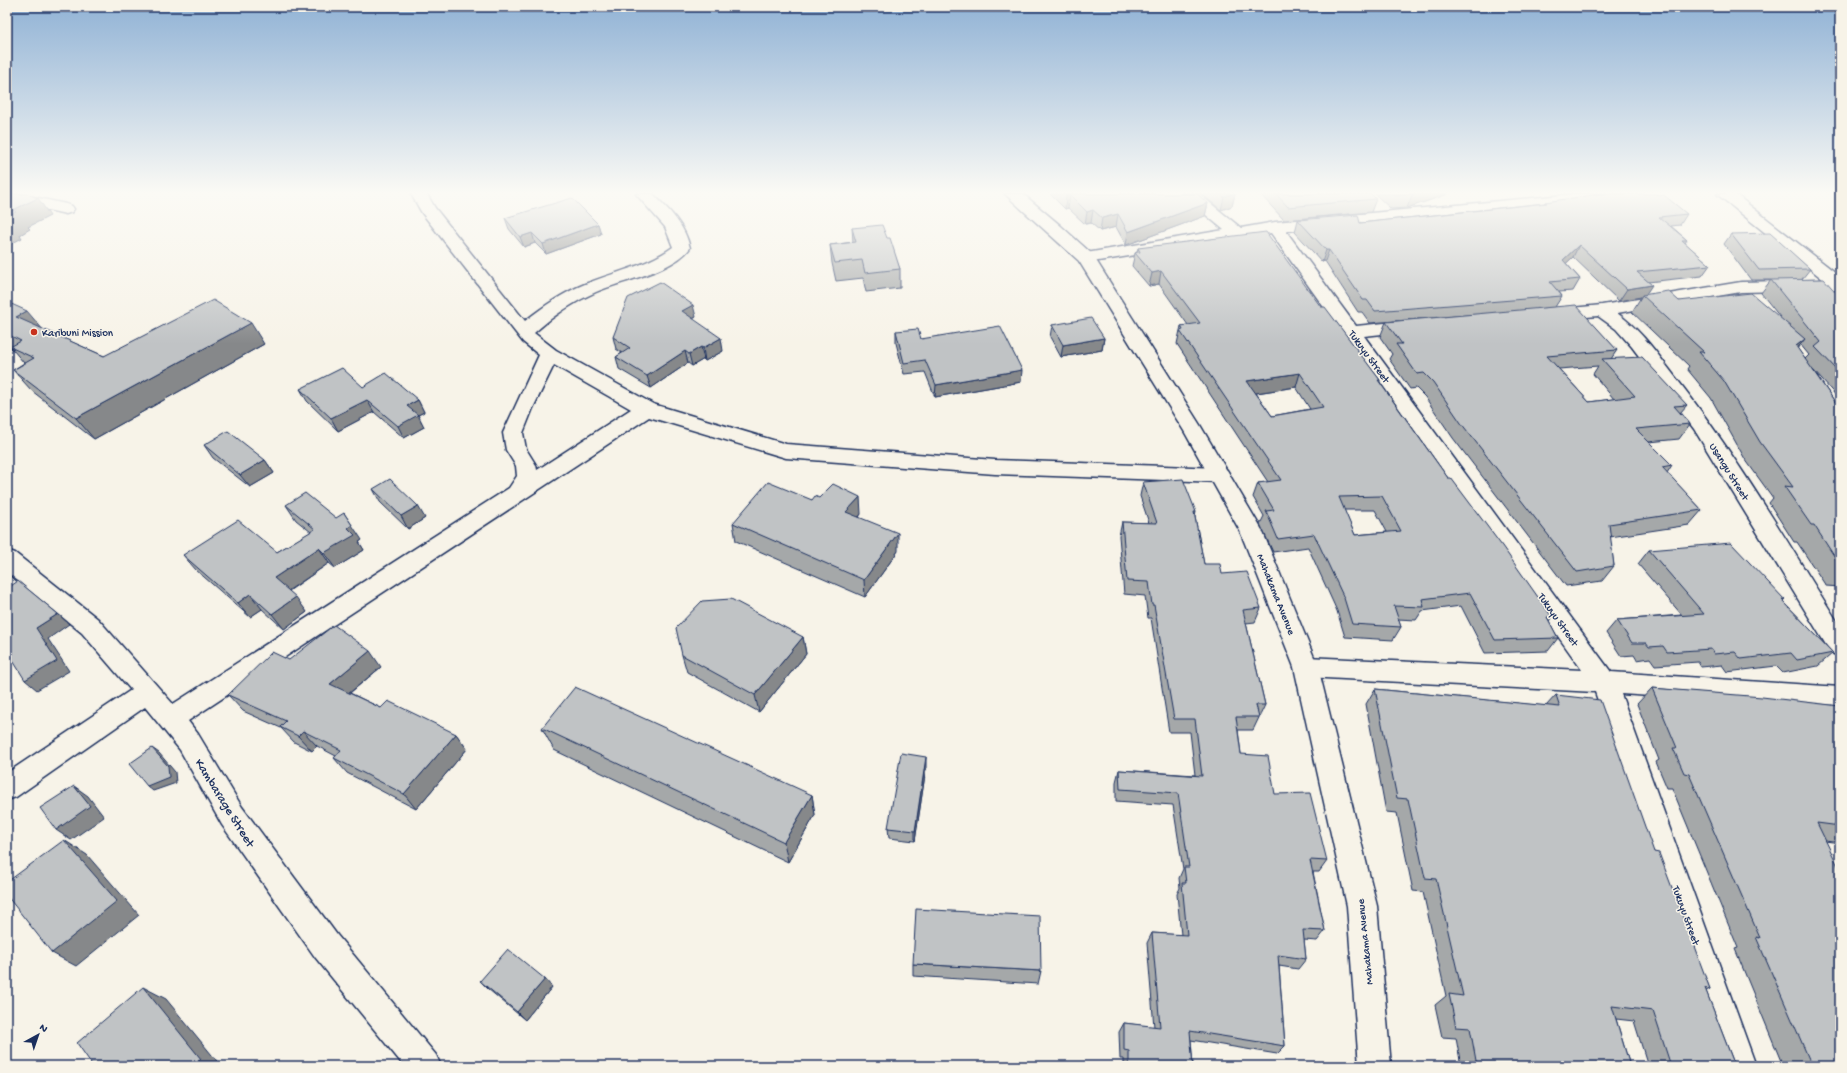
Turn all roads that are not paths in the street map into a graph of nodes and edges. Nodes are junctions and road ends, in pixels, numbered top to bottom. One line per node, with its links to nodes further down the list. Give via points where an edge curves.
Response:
1 (456, 244): 12 (street)
2 (681, 244): 12 (street, via 682,248 657,264 589,288 550,309)
3 (1071, 244): 7 (street, Mahakama Avenue)
4 (1166, 244): 7 (street)
5 (1288, 244): 13 (street, Tukuyu Street)
6 (1789, 244): 8 (street)
7 (1086, 258): 16 (street, Mahakama Avenue)
8 (1840, 284): 9 (street, via 1740,287)
9 (1602, 310): 10 (street); 19 (street, Usangu Street, via 1622,325 1638,343 1701,424)
10 (1532, 316)
11 (1430, 325): 13 (street)
12 (524, 332): 14 (street)
13 (1352, 332): 21 (street, Tukuyu Street)
14 (549, 354): 15 (street); 17 (street, via 513,433 516,450 526,465 527,476)
15 (646, 409): 16 (street, via 786,451 995,467); 17 (street)
16 (1220, 475): 20 (street, Mahakama Avenue, via 1251,530)
17 (517, 492): 24 (street)
18 (7, 559): 22 (street, Kambarage Street, via 22,583 90,626)
19 (1840, 646)
20 (1306, 668): 21 (street); 27 (street, Mahakama Avenue, via 1362,906)
21 (1604, 682): 23 (street); 28 (street, Tukuyu Street)
22 (148, 692): 24 (street, Kambarage Street); 25 (street)
23 (1840, 698)
24 (171, 719): 26 (street, Kambarage Street, via 189,742 232,816 326,946)
25 (7, 788)
26 (425, 1066)
27 (1375, 1066)
28 (1740, 1066)

